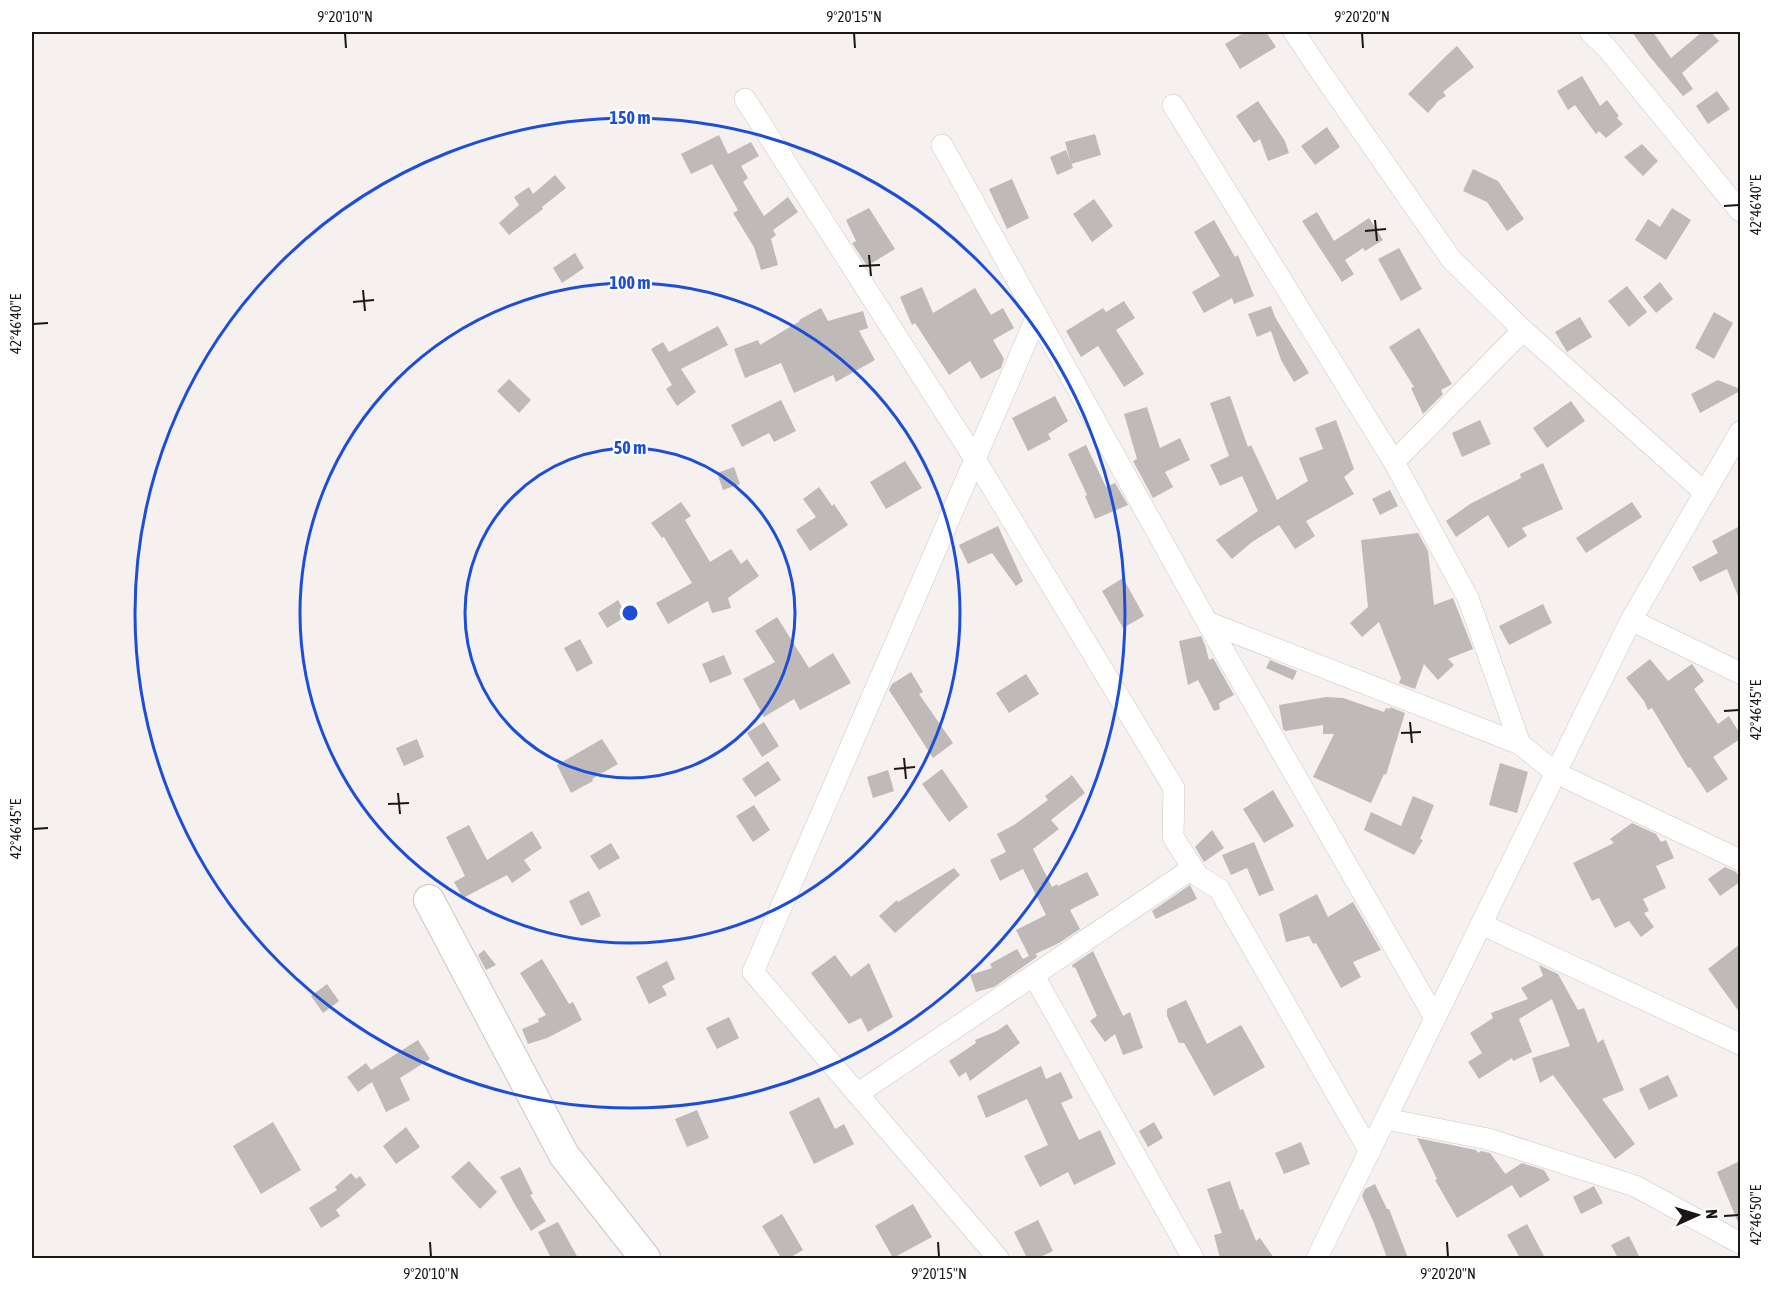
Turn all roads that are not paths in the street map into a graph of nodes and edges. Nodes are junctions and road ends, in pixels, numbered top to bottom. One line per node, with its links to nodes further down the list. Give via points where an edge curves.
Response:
1 (1294, 32): 8 (street, via 1451,259)
2 (1590, 32): 6 (street)
3 (745, 99): 10 (street)
4 (1173, 105): 11 (street)
5 (942, 145): 7 (street)
6 (1740, 210)
7 (1037, 316): 10 (street); 14 (street)
8 (1523, 330): 11 (street); 12 (street)
9 (1740, 432): 12 (street)
10 (975, 459): 19 (street, via 1174,788 1173,837); 25 (street, via 753,972)
11 (1394, 462): 16 (street, via 1468,598)
12 (1705, 493): 13 (street)
13 (1630, 620): 15 (street); 17 (street)
14 (1207, 622): 16 (street); 23 (street)
15 (1740, 673)
16 (1520, 744): 17 (street)
17 (1556, 773): 18 (street); 21 (street)
18 (1740, 860)
19 (1193, 868): 22 (street); 27 (street, via 1198,876 1219,889)
20 (429, 900): 29 (street, via 564,1155)
21 (1481, 924): 23 (street); 24 (street)
22 (1034, 976): 25 (street); 31 (street)
23 (1435, 1018): 26 (street)
24 (1740, 1044)
25 (857, 1094): 30 (street)
26 (1386, 1119): 27 (street); 28 (street, via 1488,1139 1635,1186)
27 (1370, 1152): 32 (street)
28 (1740, 1243)
29 (645, 1258)
30 (998, 1258)
31 (1193, 1258)
32 (1317, 1258)

